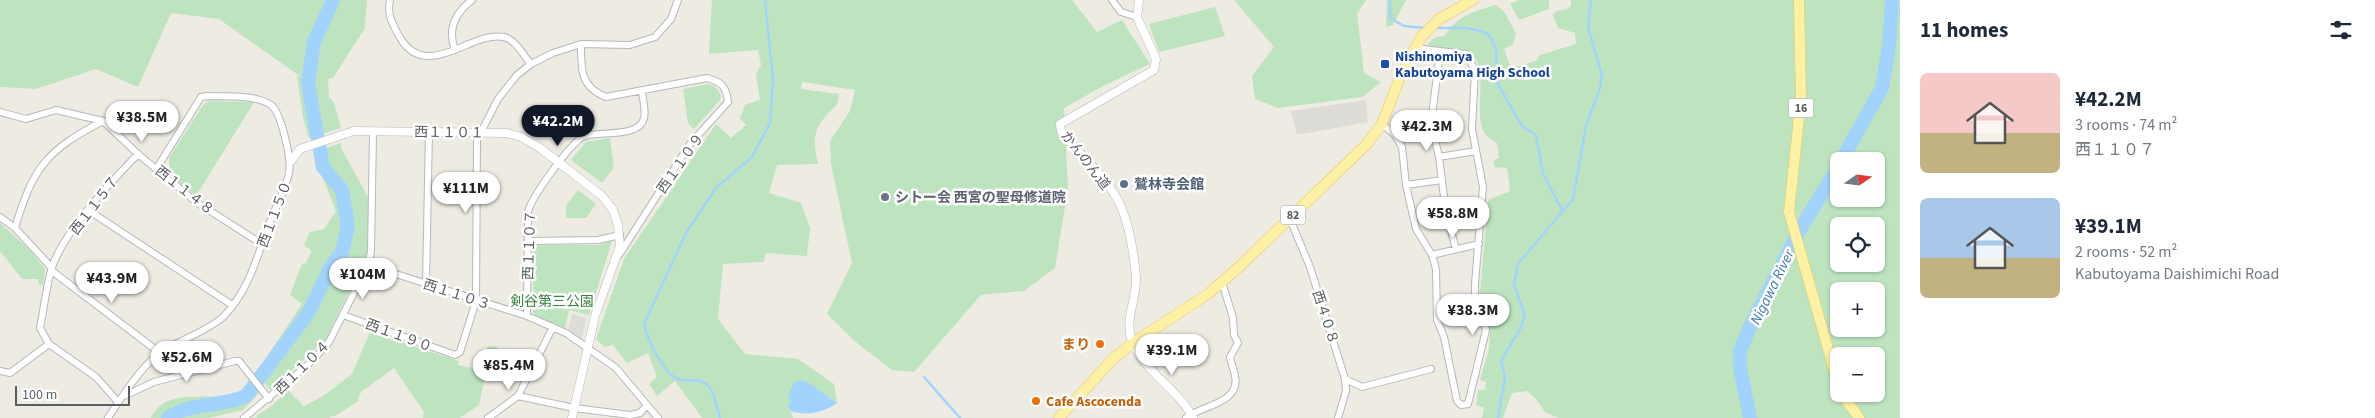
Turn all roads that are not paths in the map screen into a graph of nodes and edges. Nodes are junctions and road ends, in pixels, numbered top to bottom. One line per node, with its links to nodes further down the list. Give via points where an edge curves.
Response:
1 (390, 0): 11 (street, via 389,19 413,52 431,56)
2 (472, 0): 11 (street, via 454,16)
3 (678, 0): 9 (street, via 671,19 655,37 630,45)
4 (1112, 0): 8 (street, via 1121,12)
5 (1138, 0): 8 (street, かんのん道)
6 (1473, 0): 10 (main road, 82, via 1439,19)
7 (1799, 0): 53 (main road, 16, via 1802,98 1790,216)
8 (1137, 17): 49 (street, かんのん道, via 1156,59 1154,70 1060,124 1061,131 1104,180 1122,209 1136,278 1134,303 1128,320)
9 (581, 44): 13 (street); 14 (street, via 583,74 594,92 606,97)
10 (1414, 48): 12 (street); 17 (main road, 82)
11 (455, 50): 13 (street, via 503,37 512,41)
12 (1440, 52): 21 (street, via 1466,54 1475,70 1472,129); 23 (street, via 1431,123)
13 (531, 64): 20 (street, via 506,88)
14 (642, 92): 25 (street, 西１１０７, via 642,125 632,131 584,136); 39 (street, 西１１０９, via 707,78 720,82 727,89 728,102 690,144)
15 (0, 112): 16 (street, via 26,119 56,110)
16 (103, 121): 22 (street, 西１１４８); 32 (street, via 64,142 36,172 23,199)
17 (1382, 124): 28 (street, via 1395,135 1402,147); 31 (main road, 82, via 1366,145)
18 (429, 131): 19 (street, 西１１０１); 20 (street, 西１１０１); 43 (street)
19 (373, 132): 24 (street, 西１１０１, via 354,132 306,146); 40 (street, 西１１０４, via 371,252)
20 (481, 132): 25 (street, 西１１０１, via 521,137); 44 (street, via 477,140)
21 (1476, 151): 23 (street); 36 (street, via 1483,187)
22 (138, 154): 26 (street, 西１１４８); 29 (street, 西１１５７)
23 (1440, 157): 27 (street)
24 (291, 161): 26 (street, via 273,106 260,99 208,96 201,97); 35 (street, 西１１５０)
25 (560, 163): 33 (street, 西１１０１, via 605,200 616,216); 34 (street, 西１１０７, via 532,200 528,212)
26 (157, 168): 35 (street, 西１１４８, via 196,202)
27 (1442, 180): 28 (street); 37 (street, via 1446,213)
28 (1406, 185): 38 (street, via 1416,229)
29 (88, 210): 41 (street, 西１１５７, via 60,250); 45 (street)
30 (0, 216): 32 (street)
31 (1290, 219): 42 (main road, 82); 56 (street, 西４０８, via 1310,267)
32 (15, 228): 41 (street)
33 (620, 235): 34 (street, via 598,240); 39 (street, 西１１０１)
34 (529, 241): 47 (street, 西１１０７)
35 (262, 244): 45 (street, 西１１５０, via 253,274)
36 (1479, 244): 37 (street); 38 (street, via 1475,295 1486,330 1468,404 1457,402 1444,337 1437,320 1436,269)
37 (1456, 249): 38 (street)
38 (1432, 255)
39 (614, 263): 51 (street, 西１１０１)
40 (368, 265): 43 (street, 西１１０３); 46 (street, 西１１０４)
41 (52, 270): 50 (street, 西１１５７, via 40,328); 52 (street)
42 (1222, 282): 49 (main road, 82); 64 (street, via 1238,343 1230,357 1235,381 1230,396)
43 (426, 284): 44 (street, 西１１０３)
44 (476, 301): 46 (street, 西１１９０, via 460,352 455,355); 47 (street, 西１１０３)
45 (232, 305): 52 (street, 西１１５０, via 222,318)
46 (343, 315): 59 (street, 西１１０４, via 330,342 312,362)
47 (528, 316): 48 (street, 西１１０３)
48 (553, 327): 51 (street, 西１１０３); 58 (street)
49 (1133, 343): 64 (street, via 1144,362); 70 (main road, 82, via 1092,380)
50 (49, 344): 55 (street, via 10,373); 60 (street, via 96,377)
51 (588, 346): 62 (street, 西１１０３, via 616,368); 63 (street, 西１１０１)
52 (160, 353): 57 (street, 西１１５０, via 141,371)
53 (1830, 356)
54 (1431, 369): 56 (street, via 1362,387)
55 (0, 371)
56 (1345, 379): 71 (street, 西４０８, via 1346,391)
57 (124, 396): 59 (street, via 154,382 235,361); 60 (street, 西１１５０)
58 (518, 396): 63 (street); 67 (street)
59 (268, 399): 66 (street, 西１１０４)
60 (118, 402): 65 (street, 西１１５０)
61 (1848, 402): 72 (main road)
62 (646, 404): 63 (street, via 640,413 630,415); 69 (street, 西１１０３)
63 (574, 408): 68 (street, 西１１０１)
64 (1190, 416)
65 (108, 418)
66 (244, 418)
67 (488, 418)
68 (572, 418)
69 (658, 418)
70 (1059, 418)
71 (1338, 418)
72 (1859, 418)

